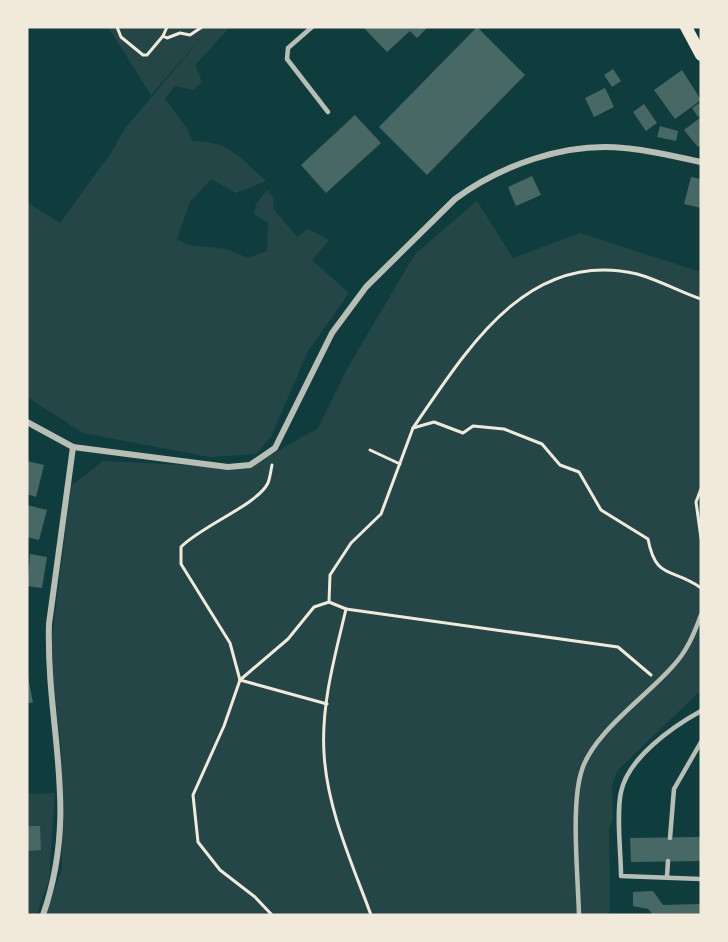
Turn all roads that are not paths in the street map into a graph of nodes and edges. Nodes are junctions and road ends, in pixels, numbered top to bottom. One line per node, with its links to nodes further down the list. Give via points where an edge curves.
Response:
1 (312, 27): 4 (lane, via 288,48 287,58)
2 (686, 27): 3 (main road)
3 (701, 55)
4 (328, 112)
5 (701, 162): 7 (street, via 623,148 555,153 485,179 470,189 359,296 332,333 275,448 259,461 243,468)
6 (27, 422): 7 (street)
7 (73, 447): 15 (street, via 48,624 62,815 58,858)
8 (701, 615): 16 (lane, via 692,641 659,681 596,744 580,773)
9 (701, 711): 13 (lane, via 679,724 628,771 620,794 621,876)
10 (701, 741): 11 (lane, via 674,789)
11 (670, 838)
12 (668, 861): 13 (lane)
13 (667, 876): 14 (lane)
14 (701, 879)
15 (43, 915)
16 (579, 915)

